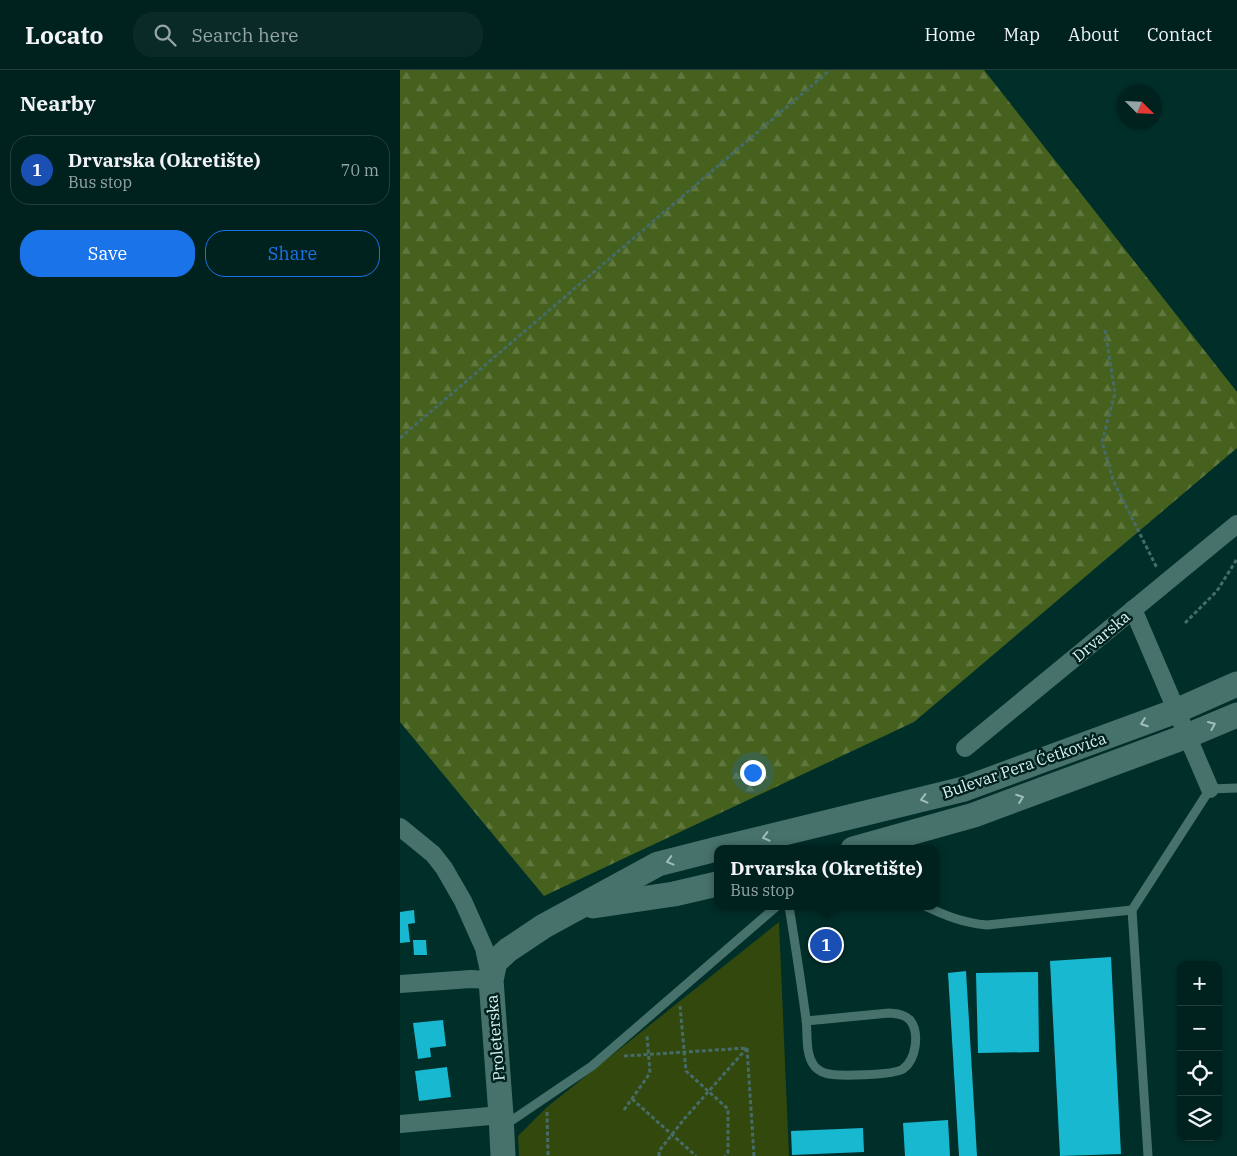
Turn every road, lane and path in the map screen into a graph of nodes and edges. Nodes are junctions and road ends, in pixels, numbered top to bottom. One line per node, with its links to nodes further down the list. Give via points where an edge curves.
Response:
1 (830, 70): 3 (path)
2 (1105, 330): 6 (path, via 1115,393 1102,442 1114,480)
3 (400, 438)
4 (1237, 524): 6 (street, Drvarska)
5 (1237, 559): 8 (path, via 1216,591)
6 (1164, 583): 7 (street, Drvarska)
7 (1133, 609): 10 (street); 13 (street, Drvarska)
8 (1185, 623)
9 (1237, 684): 10 (main road, Bulevar Pera Ćetkovića)
10 (1176, 711): 12 (street); 17 (main road, Bulevar Pera Ćetkovića, one-way to 17, via 964,789)
11 (1237, 715): 12 (main road, Bulevar Pera Ćetkovića, one-way to 11)
12 (1187, 736): 15 (street); 18 (main road, Bulevar Pera Ćetkovića, one-way to 12, via 974,815)
13 (965, 748)
14 (1237, 788): 15 (lane)
15 (1210, 789): 25 (lane)
16 (400, 827): 26 (street, via 433,854 444,868 484,948)
17 (734, 845)
18 (867, 845)
19 (714, 850): 21 (main road, Bulevar Pera Ćetkovića, one-way to 21, via 658,864)
20 (714, 885): 21 (main road, Bulevar Pera Ćetkovića)
21 (580, 908): 26 (main road, Bulevar Pera Ćetkovića, via 544,926 508,950 495,962)
22 (772, 910): 28 (lane)
23 (790, 910): 30 (lane)
24 (933, 910): 25 (lane, via 967,923 987,925)
25 (1132, 910): 48 (lane)
26 (490, 980): 27 (street, Proleterska); 39 (main road, Proleterska)
27 (400, 984)
28 (679, 991): 29 (lane); 32 (path)
29 (646, 1019): 33 (path); 34 (lane)
30 (806, 1021): 30 (lane, via 809,1055 813,1065 823,1073 835,1076 892,1073 902,1070 913,1057 915,1031 910,1020 901,1014)
31 (747, 1048): 32 (path); 35 (path); 47 (path)
32 (684, 1052): 33 (path); 35 (path, via 686,1071)
33 (649, 1054): 34 (path); 37 (path, via 650,1074)
34 (601, 1058): 36 (lane)
35 (708, 1091): 41 (path); 46 (path, via 728,1109 728,1152)
36 (546, 1096): 39 (lane); 43 (path)
37 (632, 1099): 38 (path); 41 (path)
38 (624, 1110)
39 (501, 1121): 40 (street); 42 (main road, Proleterska)
40 (400, 1124)
41 (672, 1134): 44 (path, via 659,1151); 45 (path)
42 (503, 1156)
43 (548, 1156)
44 (659, 1156)
45 (696, 1156)
46 (725, 1156)
47 (754, 1156)
48 (1148, 1156)

